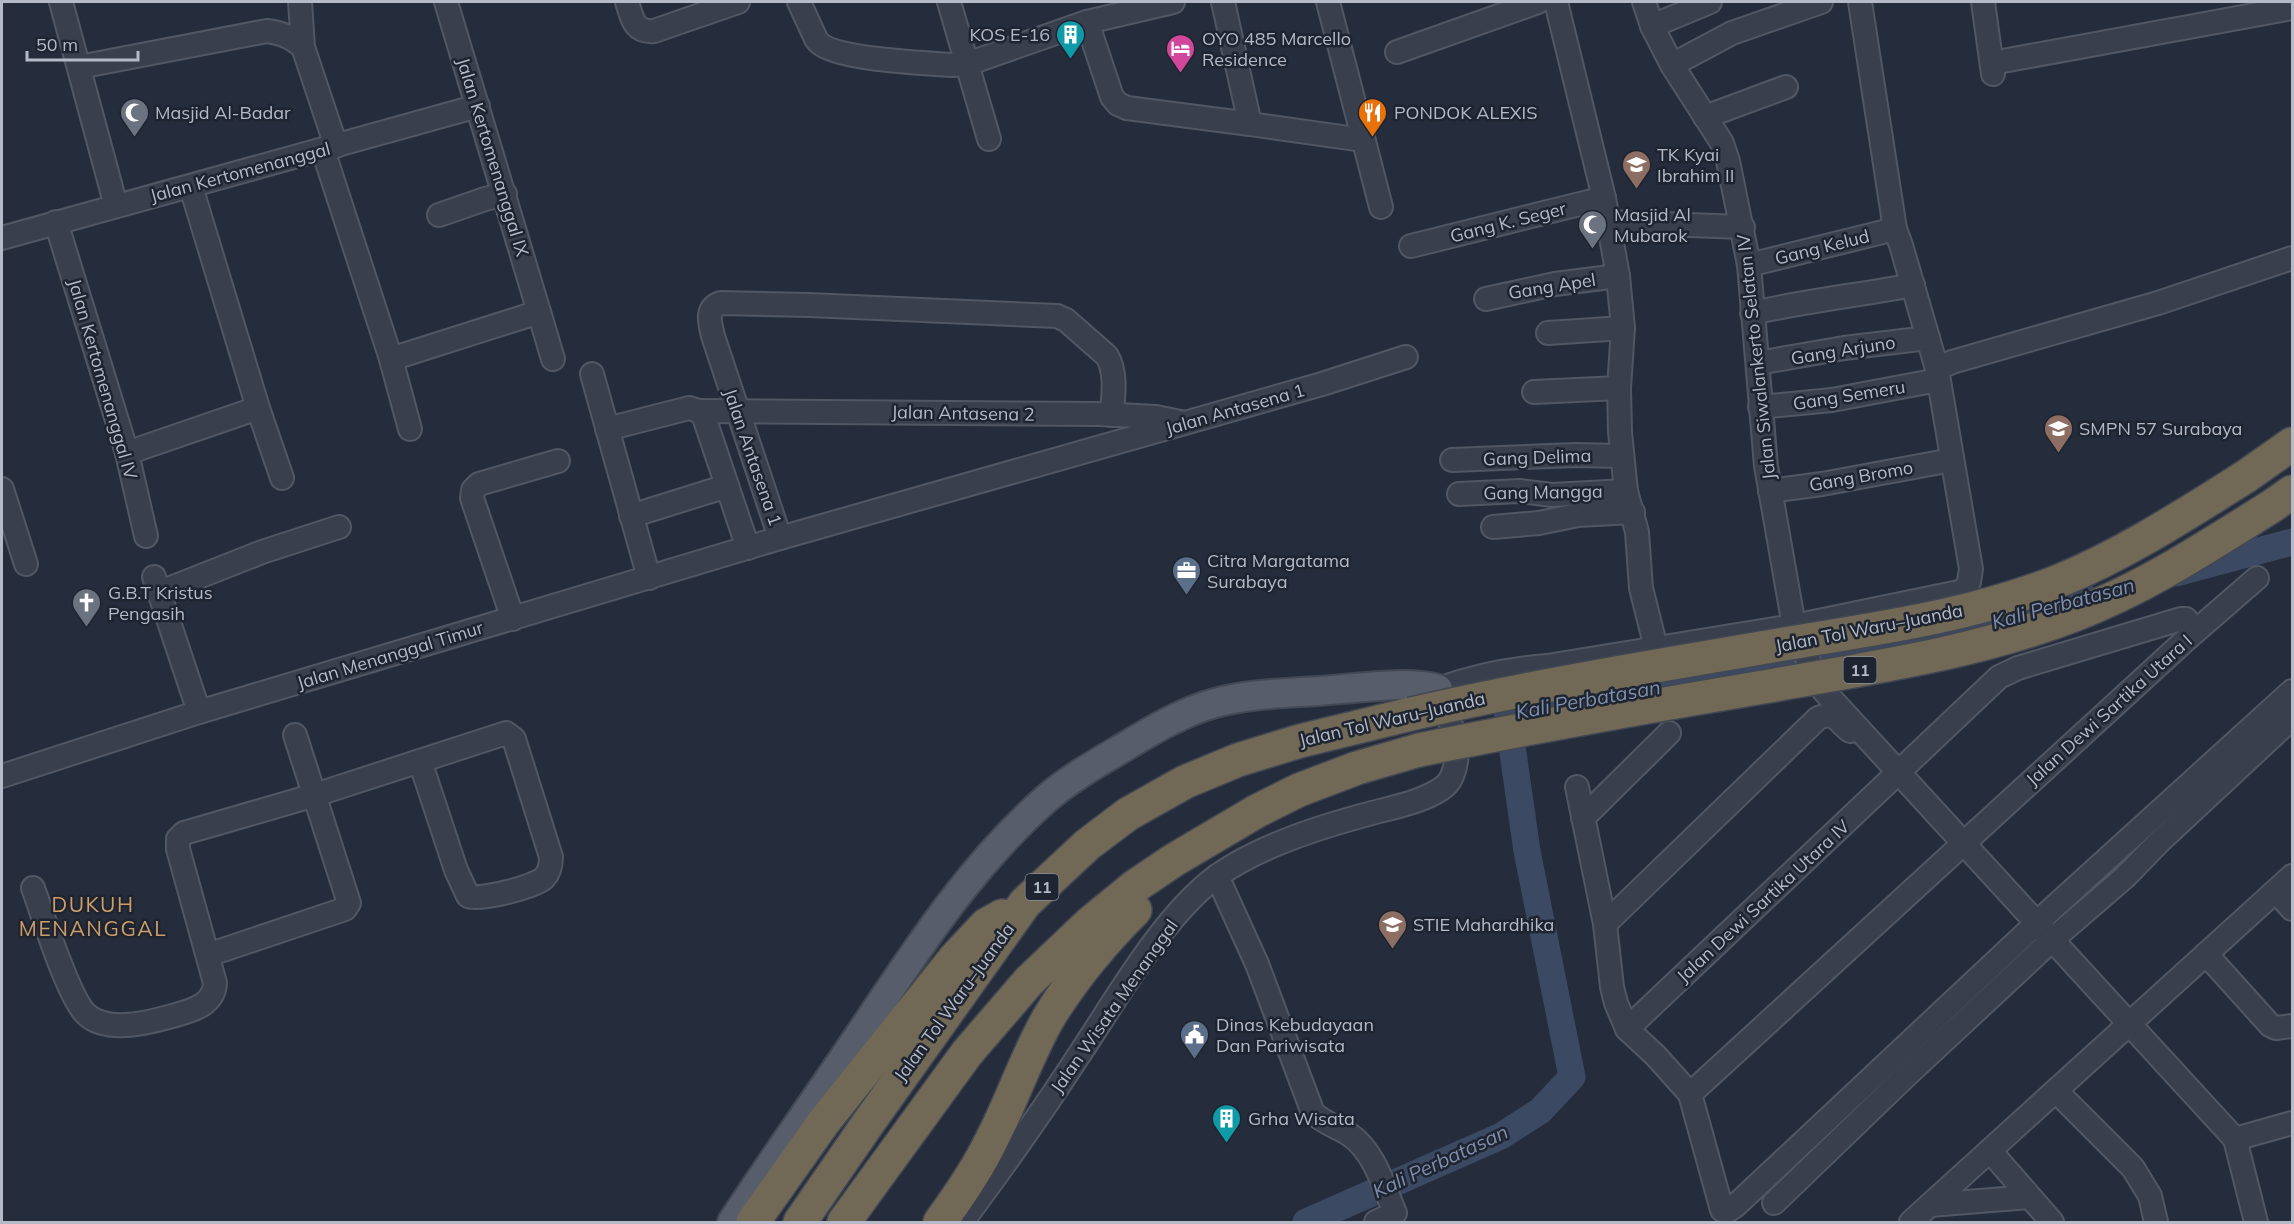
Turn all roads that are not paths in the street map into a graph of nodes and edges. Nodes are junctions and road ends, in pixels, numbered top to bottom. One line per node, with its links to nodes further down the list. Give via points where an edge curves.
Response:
1 (61, 2): 25 (street)
2 (300, 2): 21 (street)
3 (446, 2): 27 (street, Jalan Kertomenanggal IX)
4 (627, 2): 5 (street, via 634,22 646,32)
5 (738, 2)
6 (799, 2): 23 (street, via 816,39 825,48 856,56)
7 (949, 2): 23 (street)
8 (1173, 2): 19 (street)
9 (1222, 2): 29 (street)
10 (1328, 2): 31 (street)
11 (1538, 2): 22 (street)
12 (1556, 2): 35 (street)
13 (1644, 2): 20 (street, Jalan Siwalankerto Selatan IV)
14 (1710, 2): 20 (street)
15 (1821, 2): 24 (street, via 1732,33)
16 (1860, 2): 42 (street)
17 (1983, 2): 18 (street, via 1993,69)
18 (2292, 8)
19 (1087, 22): 23 (street); 29 (street, via 1112,97 1118,104)
20 (1652, 26): 24 (street, Jalan Siwalankerto Selatan IV)
21 (303, 47): 25 (street, via 291,37 267,31); 32 (street)
22 (1397, 52)
23 (967, 64): 30 (street)
24 (1672, 65): 28 (street, Jalan Siwalankerto Selatan IV)
25 (79, 67): 36 (street)
26 (1786, 87): 28 (street)
27 (478, 106): 32 (street, Jalan Kertomenanggal); 34 (street, Jalan Kertomenanggal IX)
28 (1705, 117): 41 (street, Jalan Siwalankerto Selatan IV, via 1722,143)
29 (1250, 124): 31 (street)
30 (989, 139)
31 (1364, 140): 37 (street)
32 (330, 148): 33 (street, Jalan Kertomenanggal); 57 (street)
33 (191, 187): 36 (street, Jalan Kertomenanggal); 64 (street)
34 (505, 194): 38 (street); 50 (street, Jalan Kertomenanggal IX)
35 (1604, 198): 40 (street); 44 (street, Gang K. Seger)
36 (116, 206): 39 (street, Jalan Kertomenanggal)
37 (1381, 207)
38 (439, 215)
39 (56, 222): 43 (street, Jalan Kertomenanggal); 72 (street, Jalan Kertomenanggal IV)
40 (1609, 222): 41 (street); 47 (street)
41 (1743, 227): 46 (street, Jalan Siwalankerto Selatan IV)
42 (1894, 229): 46 (street, Gang Kelud); 48 (street)
43 (2, 238)
44 (1411, 246)
45 (2292, 258): 60 (street, Gang Semeru, via 2158,303 1952,362)
46 (1749, 265): 51 (street, Jalan Siwalankerto Selatan IV)
47 (1618, 276): 49 (street, Gang Apel); 52 (street)
48 (1913, 285): 51 (street); 54 (street)
49 (1486, 299)
50 (539, 312): 56 (street, Jalan Kertomenanggal IX); 57 (street)
51 (1752, 313): 58 (street, Jalan Siwalankerto Selatan IV)
52 (1623, 327): 53 (street); 61 (street)
53 (1548, 333)
54 (1928, 338): 58 (street, Gang Arjuno); 60 (street)
55 (1406, 357): 68 (street, Jalan Antasena 1)
56 (553, 359)
57 (391, 360): 69 (street)
58 (1758, 363): 63 (street, Jalan Siwalankerto Selatan IV)
59 (592, 374): 70 (street)
60 (1937, 375): 63 (street, Gang Semeru, via 1832,400); 75 (street)
61 (1619, 388): 62 (street); 73 (street)
62 (1534, 392)
63 (1760, 407): 79 (street, Jalan Siwalankerto Selatan IV)
64 (258, 408): 72 (street); 77 (street)
65 (699, 411): 66 (street, Jalan Antasena 2); 70 (street, Jalan Antasena 2, via 689,408); 78 (street)
66 (737, 411): 67 (street, Jalan Antasena 2); 67 (street, Jalan Antasena 1, via 709,318 710,309 720,303 1058,316 1110,361); 88 (street, Jalan Antasena 1)
67 (1112, 415): 68 (street, Jalan Antasena 2)
68 (1188, 423): 88 (street, Jalan Antasena 1)
69 (410, 429)
70 (607, 429): 84 (street)
71 (2292, 444): 117 (highway, Jalan Tol Waru–Juanda / 11, bridge, via 2171,524 2091,567 1972,609 1569,680 1411,714 1238,760 1185,782 1128,814 1087,845)
72 (127, 453): 87 (street, Jalan Kertomenanggal IV)
73 (1622, 456): 74 (street, Gang Delima); 83 (street)
74 (1452, 460)
75 (1952, 460): 79 (street, Gang Bromo); 94 (street, via 1971,569 1964,591)
76 (558, 461): 93 (street, via 479,484 472,490 471,498)
77 (282, 478)
78 (727, 486): 84 (street); 89 (street)
79 (1770, 491): 94 (street, Jalan Siwalankerto Selatan IV)
80 (1459, 494): 83 (street, Gang Mangga, via 1520,491)
81 (2282, 499): 109 (highway, Jalan Tol Waru–Juanda / 11, bridge, via 2180,564 2121,596 2073,616 1985,643 1909,661 1534,726 1419,750 1309,786)
82 (3, 500): 90 (street)
83 (1629, 502): 86 (street, via 1539,523); 96 (street, via 1630,554)
84 (631, 516): 91 (street)
85 (339, 527): 99 (street, via 156,585)
86 (1493, 527)
87 (146, 536)
88 (780, 538): 89 (street, Jalan Menanggal Timur)
89 (748, 548): 91 (street, Jalan Menanggal Timur)
90 (26, 564)
91 (649, 578): 93 (street, Jalan Menanggal Timur)
92 (2257, 578): 95 (street, Jalan Dewi Sartika Utara I)
93 (513, 618): 99 (street, Jalan Menanggal Timur)
94 (1794, 630): 96 (street); 102 (street, Jalan Siwalankerto Selatan IV, bridge, via 1824,691)
95 (2189, 637): 105 (street, Jalan Dewi Sartika Utara IV, via 2189,623 2181,619 2008,671); 111 (street, Jalan Dewi Sartika Utara I)
96 (1656, 648): 97 (street, via 1513,669)
97 (1438, 688): 114 (street, Jalan Wisata Menanggal, via 1458,755 1447,785 1408,803 1281,842); 134 (main road, via 1306,692 1214,704 1167,722 1048,797 1000,843 953,898)
98 (2292, 691): 112 (street)
99 (199, 712): 106 (street, Jalan Menanggal Timur)
100 (2292, 718): 113 (street)
101 (1669, 732): 110 (street)
102 (1864, 734): 105 (street, Jalan Siwalankerto Selatan IV); 119 (street, via 1848,730 1834,716 1818,718)
103 (295, 735): 108 (street)
104 (420, 761): 104 (street, via 468,896 479,898 542,880 551,857 512,736 503,734); 108 (street)
105 (1900, 773): 111 (street, Jalan Siwalankerto Selatan IV); 125 (street, Jalan Dewi Sartika Utara IV)
106 (2, 776)
107 (1577, 787): 110 (street)
108 (315, 795): 122 (street, via 349,899 347,907); 122 (street, via 184,833 178,839 177,849)
109 (1257, 811): 137 (highway, Jalan Tol Waru–Juanda / 11, via 1134,887 1029,981 967,1053); 138 (highway, via 1135,910 1077,975 1027,1059 979,1164)
110 (1583, 818): 119 (street)
111 (1964, 843): 120 (street, Jalan Siwalankerto Selatan IV); 127 (street, Jalan Dewi Sartika Utara I)
112 (2112, 856): 113 (street); 120 (street)
113 (2128, 874): 120 (street)
114 (1217, 876): 139 (street, Jalan Wisata Menanggal, via 1187,903 1135,970 1043,1111); 140 (street, via 1257,964 1313,1113 1350,1135 1367,1152 1389,1199 1395,1213)
115 (2284, 883): 118 (street); 121 (street)
116 (33, 888): 122 (street, via 76,1001 98,1021 147,1022 197,1008 214,991)
117 (1025, 903): 135 (highway, via 986,925 955,958 823,1123); 136 (highway, Jalan Tol Waru–Juanda / 11)
118 (2292, 909)
119 (1605, 924): 125 (street, via 1612,987)
120 (2045, 931): 123 (street, Jalan Siwalankerto Selatan IV); 127 (street, via 1729,1210 1722,1210); 132 (street, via 1899,1082)
121 (2206, 954): 123 (street); 124 (street, via 2270,1025)
122 (208, 955)
123 (2129, 1024): 126 (street); 129 (street, Jalan Siwalankerto Selatan IV)
124 (2292, 1026)
125 (1627, 1029): 127 (street)
126 (2056, 1090): 130 (street); 143 (street, via 2133,1168 2150,1196)
127 (1690, 1094)
128 (2292, 1123): 129 (street)
129 (2235, 1139): 144 (street)
130 (1990, 1151): 131 (street); 133 (street)
131 (2029, 1197): 133 (street); 142 (street)
132 (1774, 1203)
133 (1930, 1205): 141 (street)
134 (732, 1222)
135 (753, 1222)
136 (800, 1222)
137 (844, 1222)
138 (940, 1222)
139 (963, 1222)
140 (1376, 1222)
141 (1911, 1222)
142 (2052, 1222)
143 (2156, 1222)
144 (2256, 1222)

